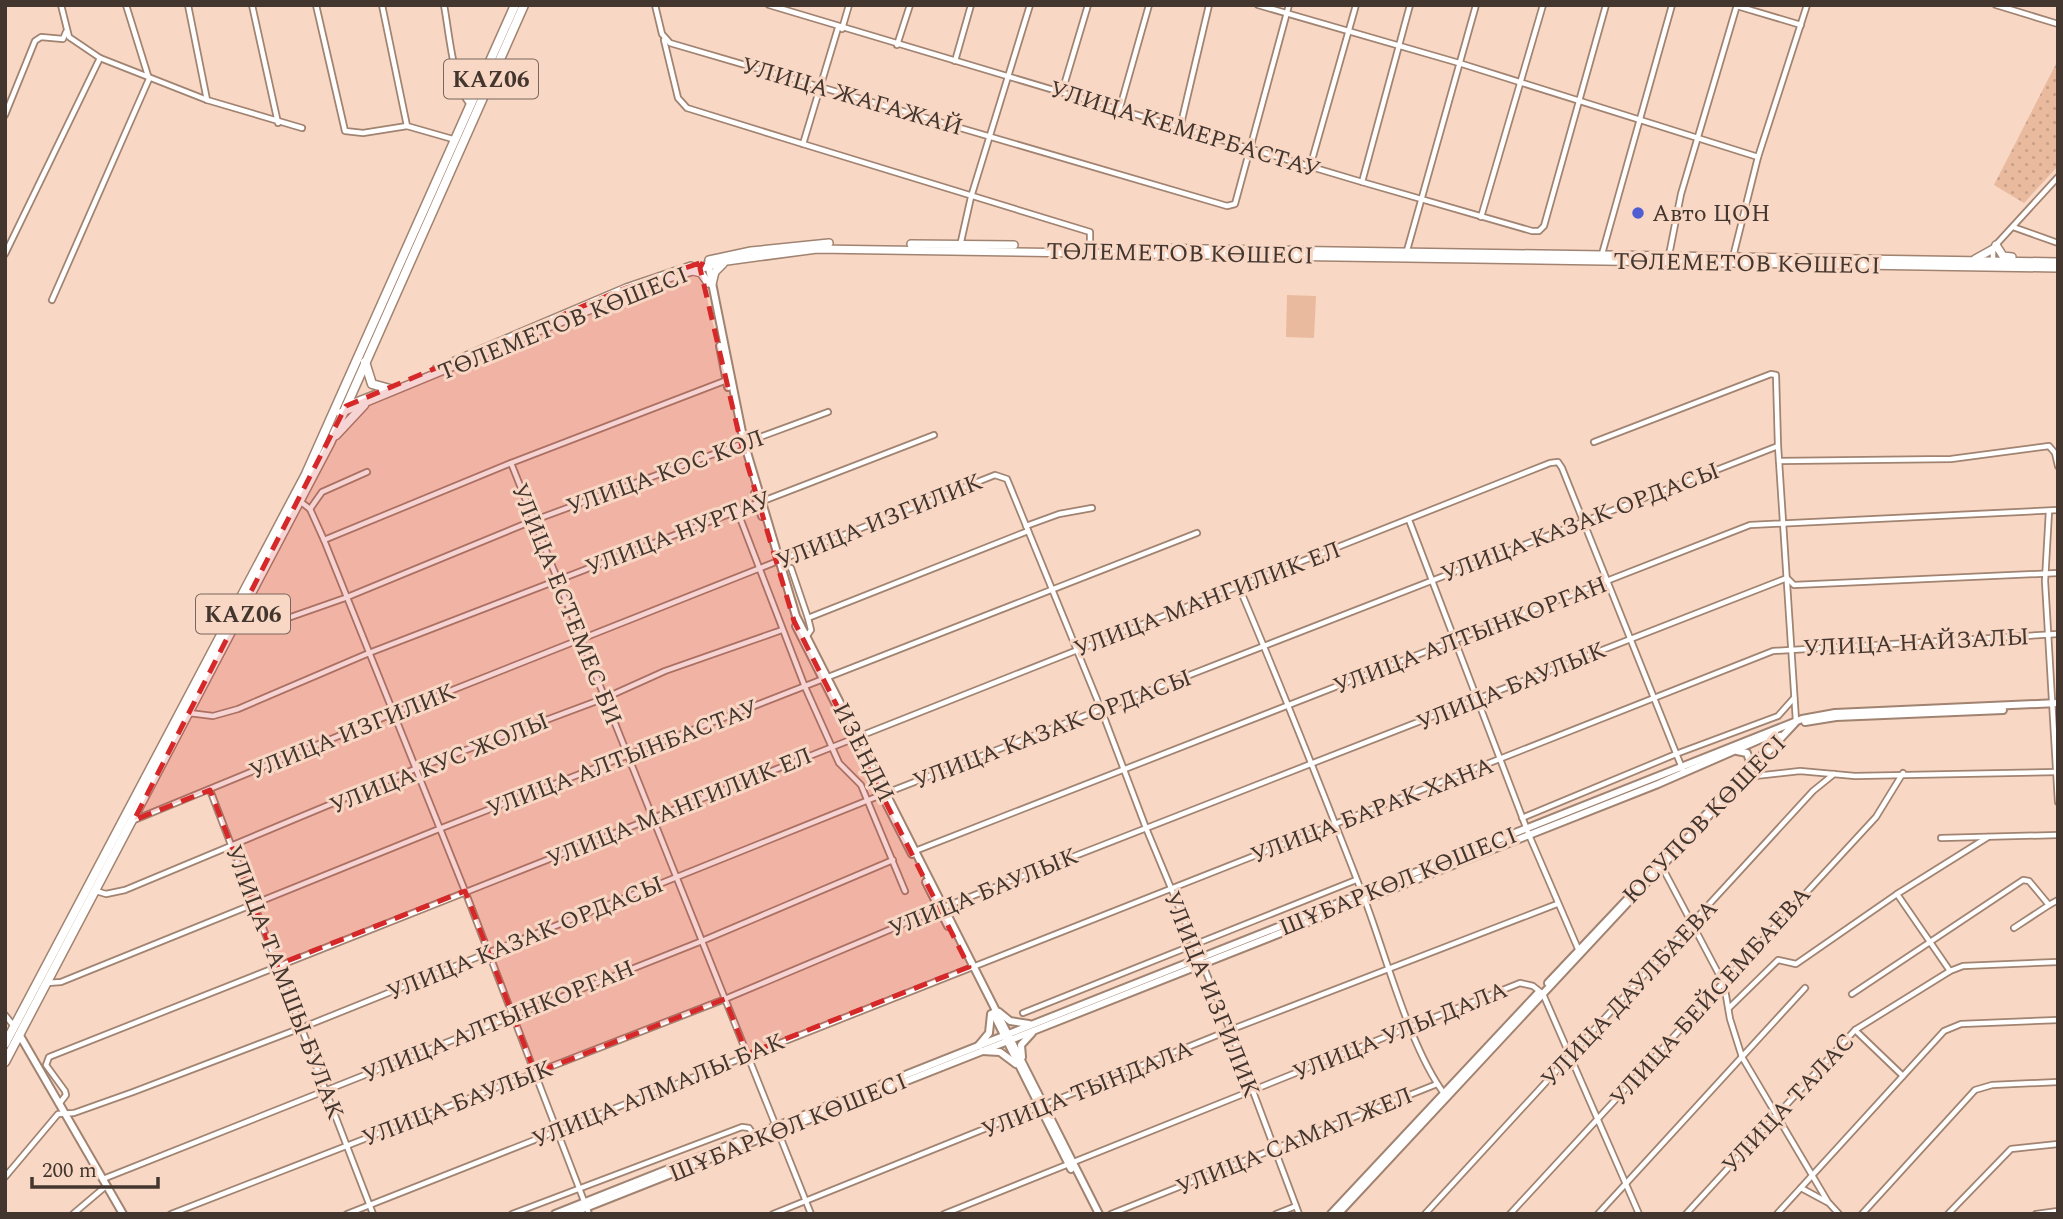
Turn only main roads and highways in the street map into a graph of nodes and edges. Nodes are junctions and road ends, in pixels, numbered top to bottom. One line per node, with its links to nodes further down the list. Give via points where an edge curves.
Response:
1 (515, 5): 3 (highway, KАZ06)
2 (524, 5): 3 (highway, KАZ06)
3 (458, 141): 16 (highway, KАZ06); 19 (highway, KАZ06)
4 (960, 247): 5 (main road, ТӨЛЕМЕТОВ КӨШЕСІ); 5 (main road, ТӨЛЕМЕТОВ КӨШЕСІ); 8 (main road, ТӨЛЕМЕТОВ КӨШЕСІ, via 817,249); 12 (main road, ТӨЛЕМЕТОВ КӨШЕСІ, via 817,244 751,251)
5 (1406, 254): 6 (main road, ТӨЛЕМЕТОВ КӨШЕСІ); 9 (main road, ТӨЛЕМЕТОВ КӨШЕСІ)
6 (1602, 254): 7 (main road, ТӨЛЕМЕТОВ КӨШЕСІ); 9 (main road)
7 (1972, 260): 10 (main road, via 1995,247 2005,257); 13 (main road, ТӨЛЕМЕТОВ КӨШЕСІ)
8 (727, 261): 12 (main road, ТӨЛЕМЕТОВ КӨШЕСІ); 15 (main road, via 710,284 698,271)
9 (1586, 261): 13 (main road, ТӨЛЕМЕТОВ КӨШЕСІ)
10 (2036, 262): 11 (main road, ТӨЛЕМЕТОВ КӨШЕСІ); 13 (main road, ТӨЛЕМЕТОВ КӨШЕСІ)
11 (2058, 262)
12 (706, 264): 15 (main road, ТӨЛЕМЕТОВ КӨШЕСІ); 17 (main road, ТӨЛЕМЕТОВ КӨШЕСІ, via 626,288)
13 (1993, 264): 14 (main road, ТӨЛЕМЕТОВ КӨШЕСІ)
14 (2058, 268)
15 (685, 272): 18 (main road, ТӨЛЕМЕТОВ КӨШЕСІ)
16 (365, 361): 17 (highway, via 372,384); 19 (highway, KАZ06)
17 (390, 389): 19 (main road, ТӨЛЕМЕТОВ КӨШЕСІ)
18 (364, 405): 19 (main road, ТӨЛЕМЕТОВ КӨШЕСІ); 20 (highway)
19 (339, 411): 20 (highway, KАZ06); 21 (highway, KАZ06)
20 (330, 443): 22 (highway, KАZ06)
21 (5, 1044)
22 (5, 1062)

